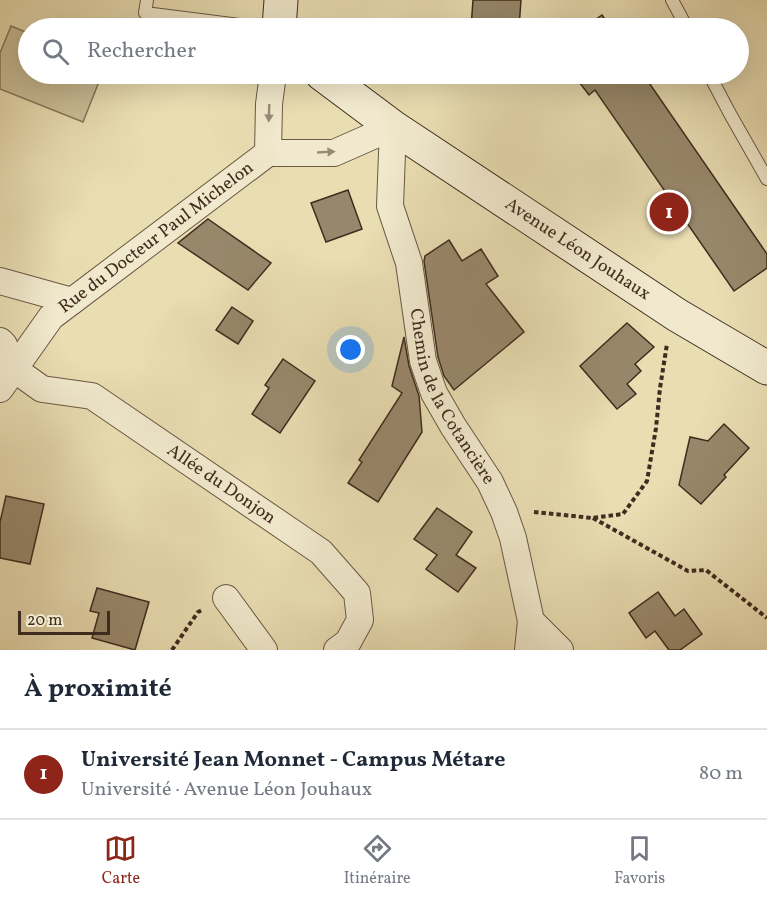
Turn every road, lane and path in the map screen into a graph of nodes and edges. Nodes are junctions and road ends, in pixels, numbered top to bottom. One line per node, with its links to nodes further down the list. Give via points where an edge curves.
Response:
1 (147, 0): 4 (lane, via 145,13)
2 (281, 0): 5 (street)
3 (672, 0): 6 (lane)
4 (185, 18)
5 (280, 18)
6 (682, 18)
7 (272, 84): 11 (street, Rue du Docteur Paul Michelon, one-way to 11)
8 (335, 84): 10 (street, Avenue Léon Jouhaux)
9 (715, 84): 12 (lane)
10 (393, 127): 11 (street, one-way to 10, via 334,153); 15 (street, Avenue Léon Jouhaux); 23 (street, Chemin de la Cotancière, via 390,206 409,263 423,362 435,393 504,512)
11 (268, 153): 14 (street, Rue du Docteur Paul Michelon)
12 (767, 179)
13 (0, 281): 14 (street)
14 (72, 301): 18 (street, Rue du Docteur Paul Michelon, via 51,317)
15 (677, 315): 17 (street, Avenue Léon Jouhaux); 20 (path, via 667,344 647,481 623,514)
16 (0, 341): 18 (street, via 4,345)
17 (767, 368)
18 (7, 379): 26 (street, Allée du Donjon, via 92,396 321,552 357,593 360,620 348,642)
19 (534, 512): 20 (path)
20 (592, 518): 22 (path, via 688,571 706,570)
21 (226, 598): 24 (path, via 198,612); 25 (street)
22 (767, 618)
23 (531, 621): 27 (street); 28 (street)
24 (172, 650)
25 (264, 650)
26 (337, 650)
27 (528, 650)
28 (560, 650)

